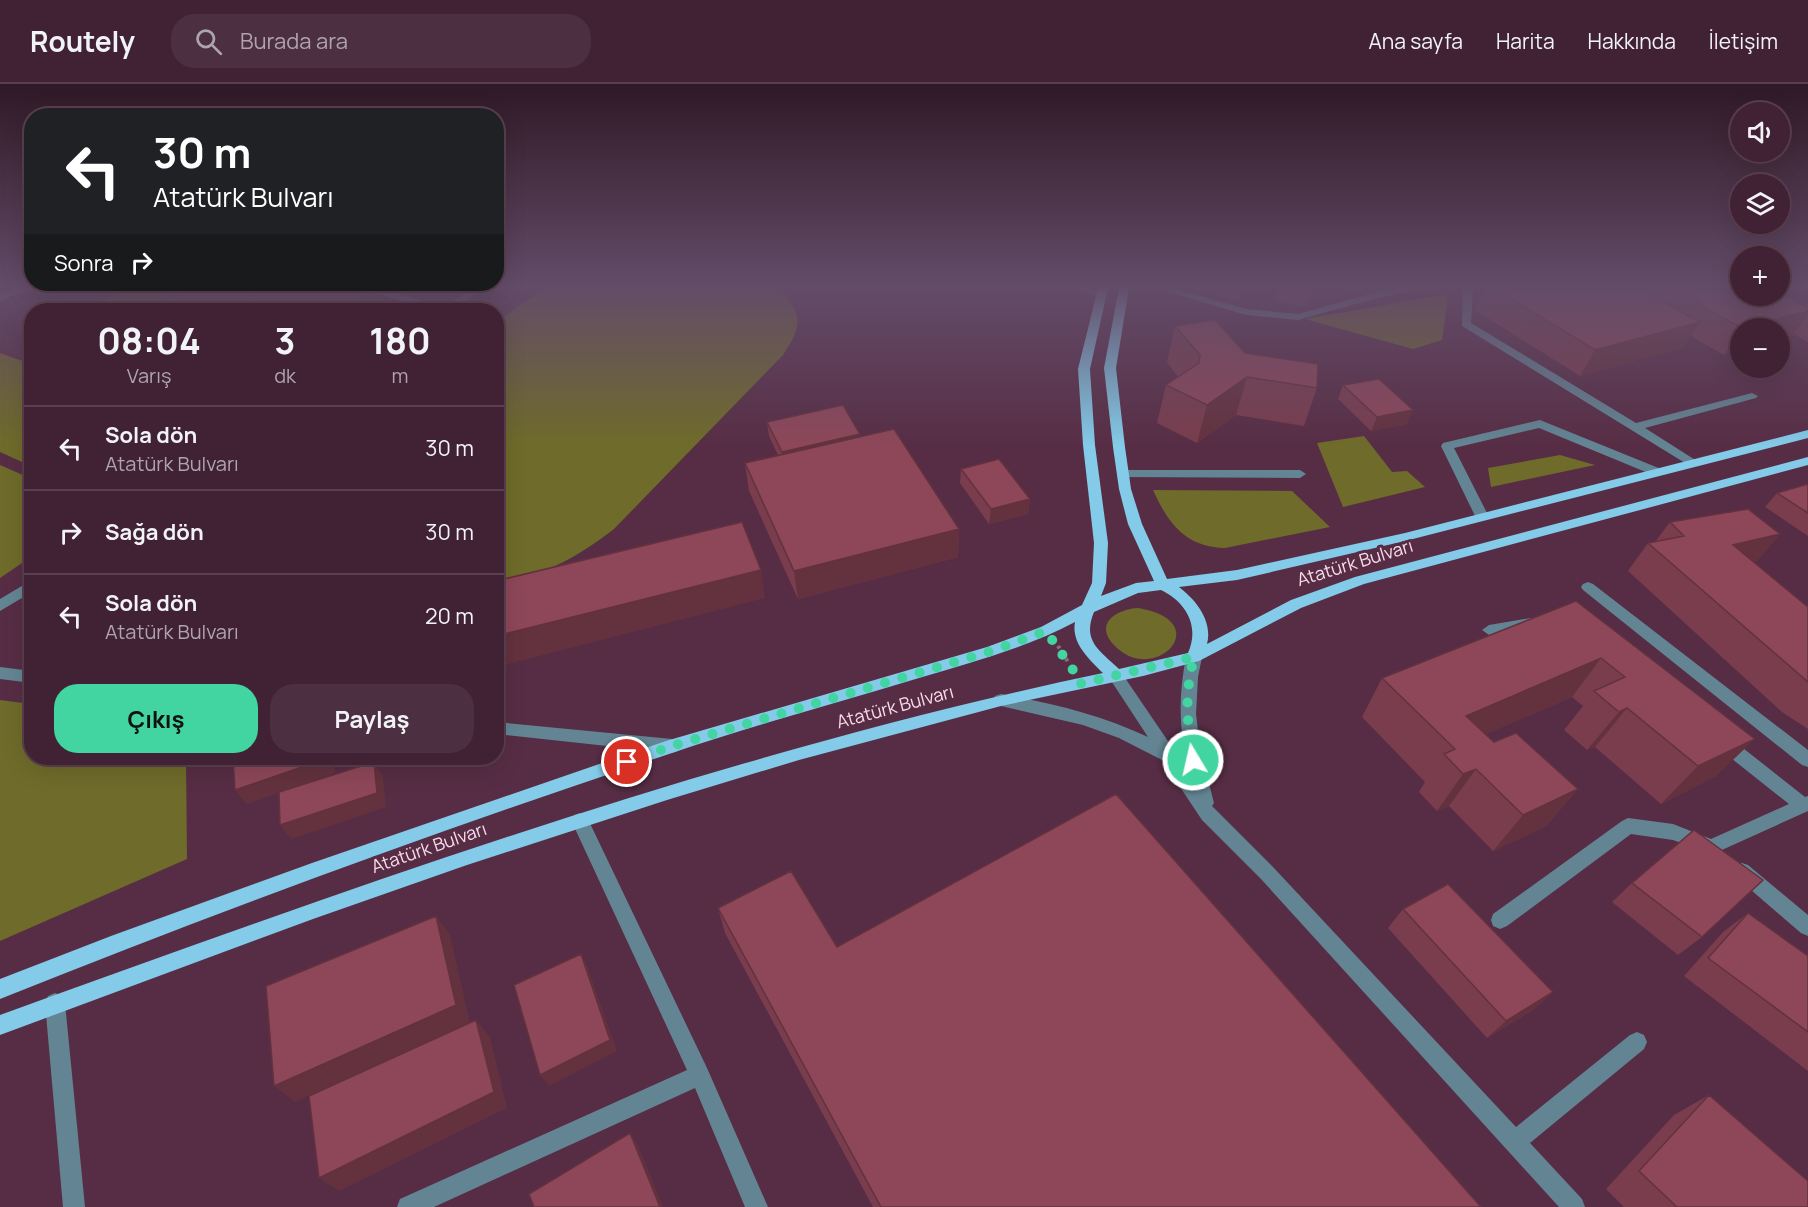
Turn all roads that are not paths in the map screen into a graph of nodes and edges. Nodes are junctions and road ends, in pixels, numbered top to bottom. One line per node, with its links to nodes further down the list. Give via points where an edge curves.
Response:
1 (1091, 340): 17 (main road, via 1084,369 1101,543 1099,583)
2 (1115, 340): 10 (main road, via 1110,368)
3 (1493, 340): 5 (street)
4 (1752, 396): 5 (street)
5 (1634, 427): 8 (street)
6 (1808, 434): 8 (main road, Atatürk Bulvarı)
7 (1808, 461): 20 (main road, Atatürk Bulvarı, via 1360,580 1296,604)
8 (1694, 464): 9 (main road, Atatürk Bulvarı)
9 (1657, 472): 12 (main road, Atatürk Bulvarı); 12 (street, via 1540,424 1447,446)
10 (1123, 474): 11 (street); 13 (main road, via 1135,524)
11 (1300, 474)
12 (1482, 517): 13 (main road, Atatürk Bulvarı, via 1238,575)
13 (1163, 585): 17 (main road, Atatürk Bulvarı, via 1136,588); 20 (main road, via 1188,603 1200,625 1201,639)
14 (1588, 587): 29 (street)
15 (24, 590): 16 (street)
16 (0, 606)
17 (1088, 610): 23 (main road, via 1081,634 1092,653); 27 (main road, Atatürk Bulvarı, via 992,651)
18 (1550, 629): 19 (street, via 1531,623)
19 (1489, 630)
20 (1194, 657): 23 (main road, Atatürk Bulvarı); 31 (street, via 1187,686 1186,717)
21 (0, 673): 22 (street)
22 (24, 676)
23 (1116, 676): 24 (main road, Atatürk Bulvarı); 28 (street)
24 (1001, 700): 28 (street, via 1095,720); 32 (main road, Atatürk Bulvarı, via 799,753)
25 (504, 729): 27 (street)
26 (1710, 732): 30 (street)
27 (672, 746): 36 (main road, Atatürk Bulvarı, via 312,871)
28 (1168, 756): 31 (street)
29 (1808, 760)
30 (1805, 804): 33 (street)
31 (1208, 815): 41 (street, via 1267,873)
32 (580, 820): 37 (main road, Atatürk Bulvarı); 40 (street)
33 (1713, 846): 34 (street, via 1673,832 1628,826); 35 (street)
34 (1500, 920)
35 (1808, 927)
36 (0, 989)
37 (55, 1003): 38 (main road, Atatürk Bulvarı); 42 (street)
38 (0, 1025)
39 (1637, 1042): 41 (street)
40 (700, 1075): 43 (street); 44 (street)
41 (1515, 1142): 45 (street)
42 (74, 1207)
43 (408, 1207)
44 (757, 1207)
45 (1575, 1207)

